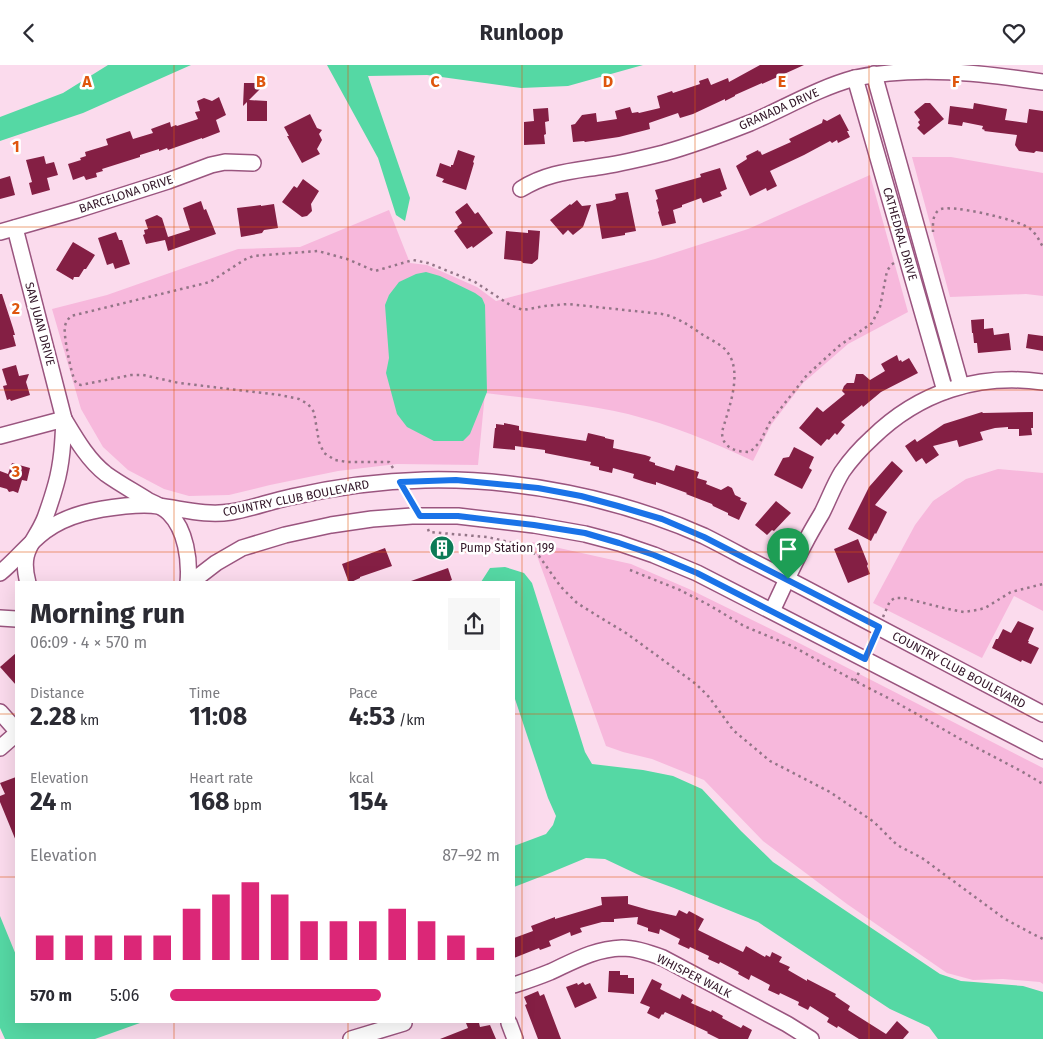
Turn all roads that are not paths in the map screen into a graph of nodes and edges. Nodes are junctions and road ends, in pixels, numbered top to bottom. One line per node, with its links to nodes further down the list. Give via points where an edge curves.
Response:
1 (874, 74): 2 (street, GRANADA DRIVE); 3 (street, GRANADA DRIVE, via 906,69 946,69); 9 (street, CATHEDRAL DRIVE)
2 (855, 78): 5 (street, GRANADA DRIVE, via 707,139 664,153 547,176); 10 (street, CATHEDRAL DRIVE)
3 (1043, 82)
4 (253, 163): 6 (street, BARCELONA DRIVE, via 211,165)
5 (521, 189)
6 (15, 228): 7 (street, BARCELONA DRIVE); 11 (street, SAN JUAN DRIVE)
7 (0, 232)
8 (1043, 382): 9 (street, via 1002,380)
9 (961, 386): 10 (street)
10 (945, 391): 16 (street, via 898,415 862,447 842,472)
11 (64, 419): 12 (street); 13 (street, SAN JUAN DRIVE, via 77,442 105,473); 14 (street, SAN JUAN DRIVE, via 63,451 56,484 45,519)
12 (0, 436)
13 (157, 505): 14 (street, COUNTRY CLUB BOULEVARD, via 84,513 43,532); 16 (street, COUNTRY CLUB BOULEVARD, via 200,513 230,512 290,497 372,483 456,480 538,488 581,496 662,519); 18 (street, SAN JUAN DRIVE, via 179,528 187,555)
14 (28, 547): 15 (street, COUNTRY CLUB BOULEVARD); 17 (street, SAN JUAN DRIVE, via 24,566)
15 (0, 573)
16 (788, 579): 20 (street); 24 (street, COUNTRY CLUB BOULEVARD)
17 (28, 581)
18 (189, 581)
19 (192, 581): 20 (street, via 242,548 285,535 372,519 458,516 534,525 611,540 697,573)
20 (772, 611): 28 (street)
21 (0, 618): 22 (street)
22 (15, 619)
23 (0, 712): 25 (street)
24 (1043, 715)
25 (15, 729)
26 (15, 735): 27 (street)
27 (0, 748)
28 (1043, 751)
29 (515, 985): 35 (street, WHISPER WALK, via 603,950 624,948 644,951 663,958)
30 (404, 1023): 32 (street)
31 (508, 1023): 34 (street)
32 (383, 1034): 33 (street)
33 (351, 1039)
34 (515, 1039)
35 (811, 1039)

